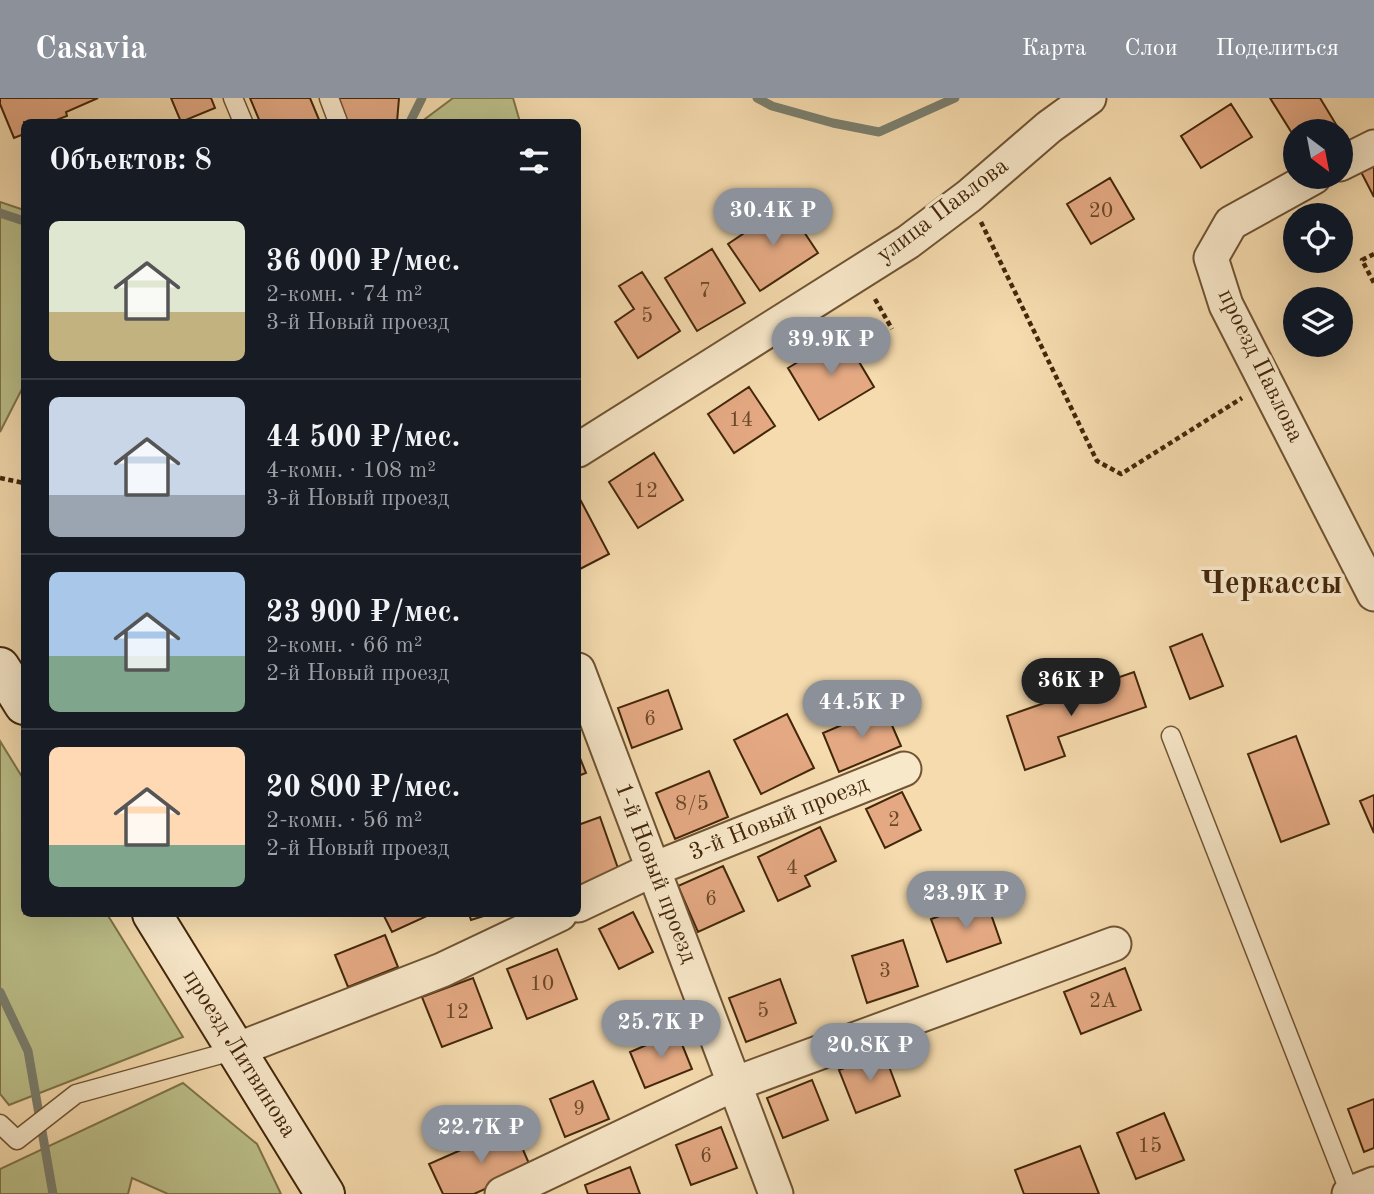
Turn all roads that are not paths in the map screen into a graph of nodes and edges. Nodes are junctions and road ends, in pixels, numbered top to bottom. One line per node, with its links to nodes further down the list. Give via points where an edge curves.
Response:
1 (233, 98): 4 (lane)
2 (329, 98): 5 (lane)
3 (1089, 98): 9 (street, улица Павлова, via 889,254)
4 (242, 119)
5 (337, 119)
6 (1374, 147): 7 (street)
7 (1353, 158)
8 (1292, 189): 10 (street, проезд Павлова, via 1231,223 1211,258 1226,305)
9 (581, 448)
10 (1374, 594)
11 (0, 667): 13 (main road)
12 (581, 678): 16 (street, 1-й Новый проезд)
13 (21, 700)
14 (1171, 736): 28 (lane)
15 (904, 769): 16 (street, 3-й Новый проезд)
16 (654, 869): 17 (street, 3-й Новый проезд); 22 (street, 1-й Новый проезд)
17 (581, 904)
18 (154, 917): 21 (main road, проезд Литвинова)
19 (554, 917): 21 (street, via 442,970)
20 (1114, 944): 22 (street)
21 (236, 1051): 23 (lane, via 76,1094 17,1140); 25 (main road, проезд Литвинова)
22 (734, 1084): 26 (street); 27 (street, 1-й Новый проезд)
23 (0, 1124)
24 (1374, 1184): 28 (street)
25 (324, 1194)
26 (502, 1194)
27 (776, 1194)
28 (1350, 1194)

